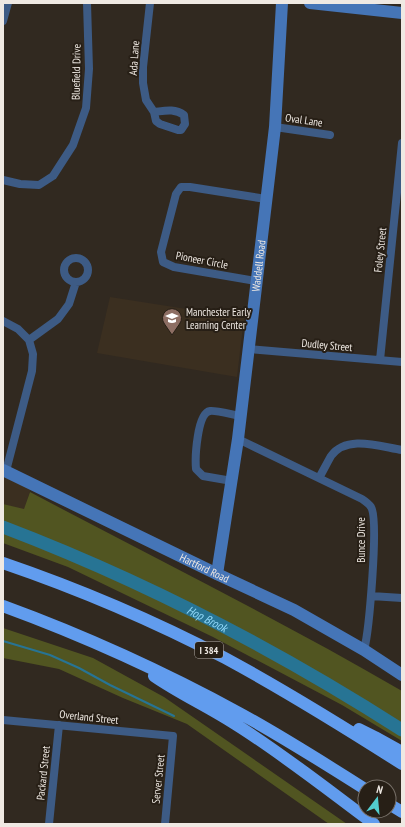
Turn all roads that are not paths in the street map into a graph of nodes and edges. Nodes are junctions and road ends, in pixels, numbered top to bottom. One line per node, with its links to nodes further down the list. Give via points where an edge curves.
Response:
1 (8, 3): 7 (street)
2 (87, 3): 13 (street, Bluefield Drive, via 89,69 86,108 73,145 54,176 39,185)
3 (150, 3): 8 (street, Ada Lane, via 143,83 146,100)
4 (282, 3): 9 (street, Waddell Road)
5 (310, 3): 6 (street)
6 (402, 13)
7 (3, 21)
8 (154, 112)
9 (275, 127): 10 (street, Oval Lane); 14 (street, Waddell Road)
10 (330, 135)
11 (402, 143): 12 (street, Foley Street)
12 (401, 171): 20 (street, Foley Street)
13 (3, 180)
14 (266, 199): 15 (street, Waddell Road); 15 (street, Pioneer Circle, via 181,187 176,194 161,252 163,262 174,267)
15 (256, 281): 19 (street, Waddell Road)
16 (76, 282): 18 (street, via 69,304 58,319)
17 (3, 321): 18 (street, via 18,328)
18 (29, 340): 25 (street, via 33,354 32,371)
19 (249, 349): 20 (street, Dudley Street); 22 (street, Waddell Road)
20 (380, 360): 21 (street, Dudley Street)
21 (402, 362)
22 (241, 416): 23 (street, Waddell Road); 27 (street, via 210,411 204,414 195,459 196,469 204,476)
23 (238, 439): 26 (street, Bunce Drive); 27 (street, Waddell Road)
24 (402, 450): 26 (street, via 351,444 340,448 332,455)
25 (4, 471): 29 (street, Hartford Road)
26 (319, 478): 30 (street, Bunce Drive, via 362,499 371,507 374,520)
27 (232, 481): 29 (street, Waddell Road)
28 (3, 563): 36 (highway, I 384, via 74,589 173,633 252,673)
29 (217, 574): 33 (street, Hartford Road, via 294,610)
30 (371, 596): 31 (street); 33 (street, Bunce Drive)
31 (402, 598)
32 (3, 606): 34 (highway)
33 (364, 650): 35 (street, Hartford Road)
34 (128, 657): 42 (highway, via 242,714); 45 (highway, via 170,687 220,714 250,734)
35 (402, 675)
36 (331, 719): 40 (highway, via 364,731); 41 (highway, I 384)
37 (3, 720): 38 (street, Overland Street)
38 (59, 725): 39 (street, Overland Street); 43 (street, Packard Street)
39 (173, 736): 44 (street, Server Street)
40 (402, 752)
41 (402, 764)
42 (357, 784)
43 (48, 824)
44 (165, 824)
45 (374, 824)

